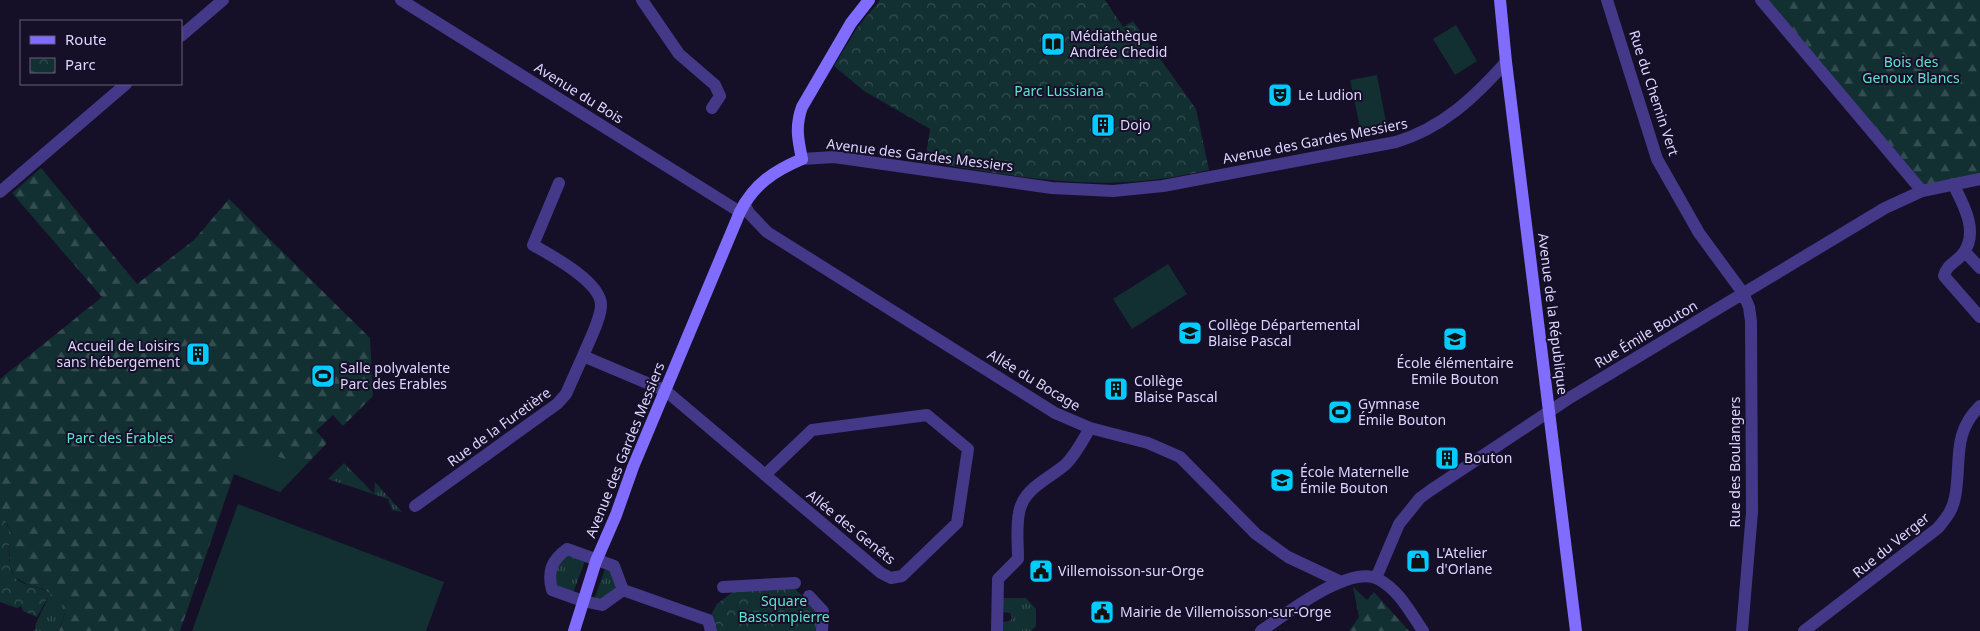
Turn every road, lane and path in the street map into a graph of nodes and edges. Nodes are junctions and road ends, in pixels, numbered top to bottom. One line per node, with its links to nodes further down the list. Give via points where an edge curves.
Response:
1 (223, 0): 8 (street)
2 (401, 0): 18 (street, Avenue du Bois)
3 (642, 0): 11 (street, via 679,54 719,91 720,96)
4 (870, 0): 12 (street, via 851,23 802,107 797,129)
5 (1500, 0): 9 (street, Avenue de la République)
6 (1607, 0): 21 (street, Rue du Chemin Vert, via 1657,159 1699,233)
7 (1761, 0): 16 (street)
8 (182, 35)
9 (1506, 62): 12 (street, Avenue des Gardes Messiers, via 1457,110 1417,136 1163,186 1113,191 1052,188 834,157); 26 (street, Avenue de la République)
10 (125, 85): 17 (street)
11 (712, 108)
12 (802, 159): 18 (street, Avenue des Gardes Messiers, via 767,177)
13 (1980, 179): 15 (street, Rue Émile Bouton)
14 (559, 183): 23 (street, Rue de la Furetière, via 533,245 567,265 595,290 600,301 600,312)
15 (1954, 184): 16 (street, Rue Émile Bouton); 19 (street, via 1974,227 1975,237)
16 (1922, 191): 21 (street, Rue Émile Bouton, via 1885,208)
17 (0, 192)
18 (742, 208): 24 (street, Avenue des Gardes Messiers); 27 (street, Allée du Bocage, via 767,232 1055,413)
19 (1966, 252): 20 (street); 22 (street, via 1946,269 1944,276)
20 (1980, 268)
21 (1744, 293): 26 (street, Rue Émile Bouton); 45 (street, Rue des Boulangers, via 1751,321 1752,512)
22 (1980, 316)
23 (583, 356): 24 (street); 29 (street, Rue de la Furetière, via 558,404)
24 (666, 391): 28 (street, Allée des Genêts); 30 (street, Avenue des Gardes Messiers)
25 (1980, 406): 46 (street, Rue du Verger, via 1963,427 1955,498 1950,512 1938,528)
26 (1550, 411): 31 (street, Rue Émile Bouton, via 1420,498 1399,524); 44 (street, Avenue de la République)
27 (1090, 428): 32 (street, Allée du Bocage, via 1148,443 1180,457 1256,534 1288,557); 41 (street, via 1066,464 1025,497 1019,512 1018,559 998,579)
28 (765, 475): 28 (street, Allée des Genêts, via 812,430 860,423 927,415 968,449 957,523 902,576 891,578)
29 (415, 506)
30 (596, 561): 35 (street, via 614,566); 37 (street, Avenue des Gardes Messiers); 37 (street, via 567,549 557,556 550,568 552,590)
31 (1376, 578): 32 (street); 43 (street, via 1396,593)
32 (1339, 581): 42 (street)
33 (795, 582): 34 (street)
34 (723, 587)
35 (622, 590): 37 (street, via 602,604); 38 (street)
36 (809, 596): 40 (street, via 823,611)
37 (583, 600): 39 (street, Avenue des Gardes Messiers)
38 (709, 625)
39 (574, 631)
40 (822, 631)
41 (997, 631)
42 (1261, 631)
43 (1423, 631)
44 (1576, 631)
45 (1742, 631)
46 (1804, 631)

